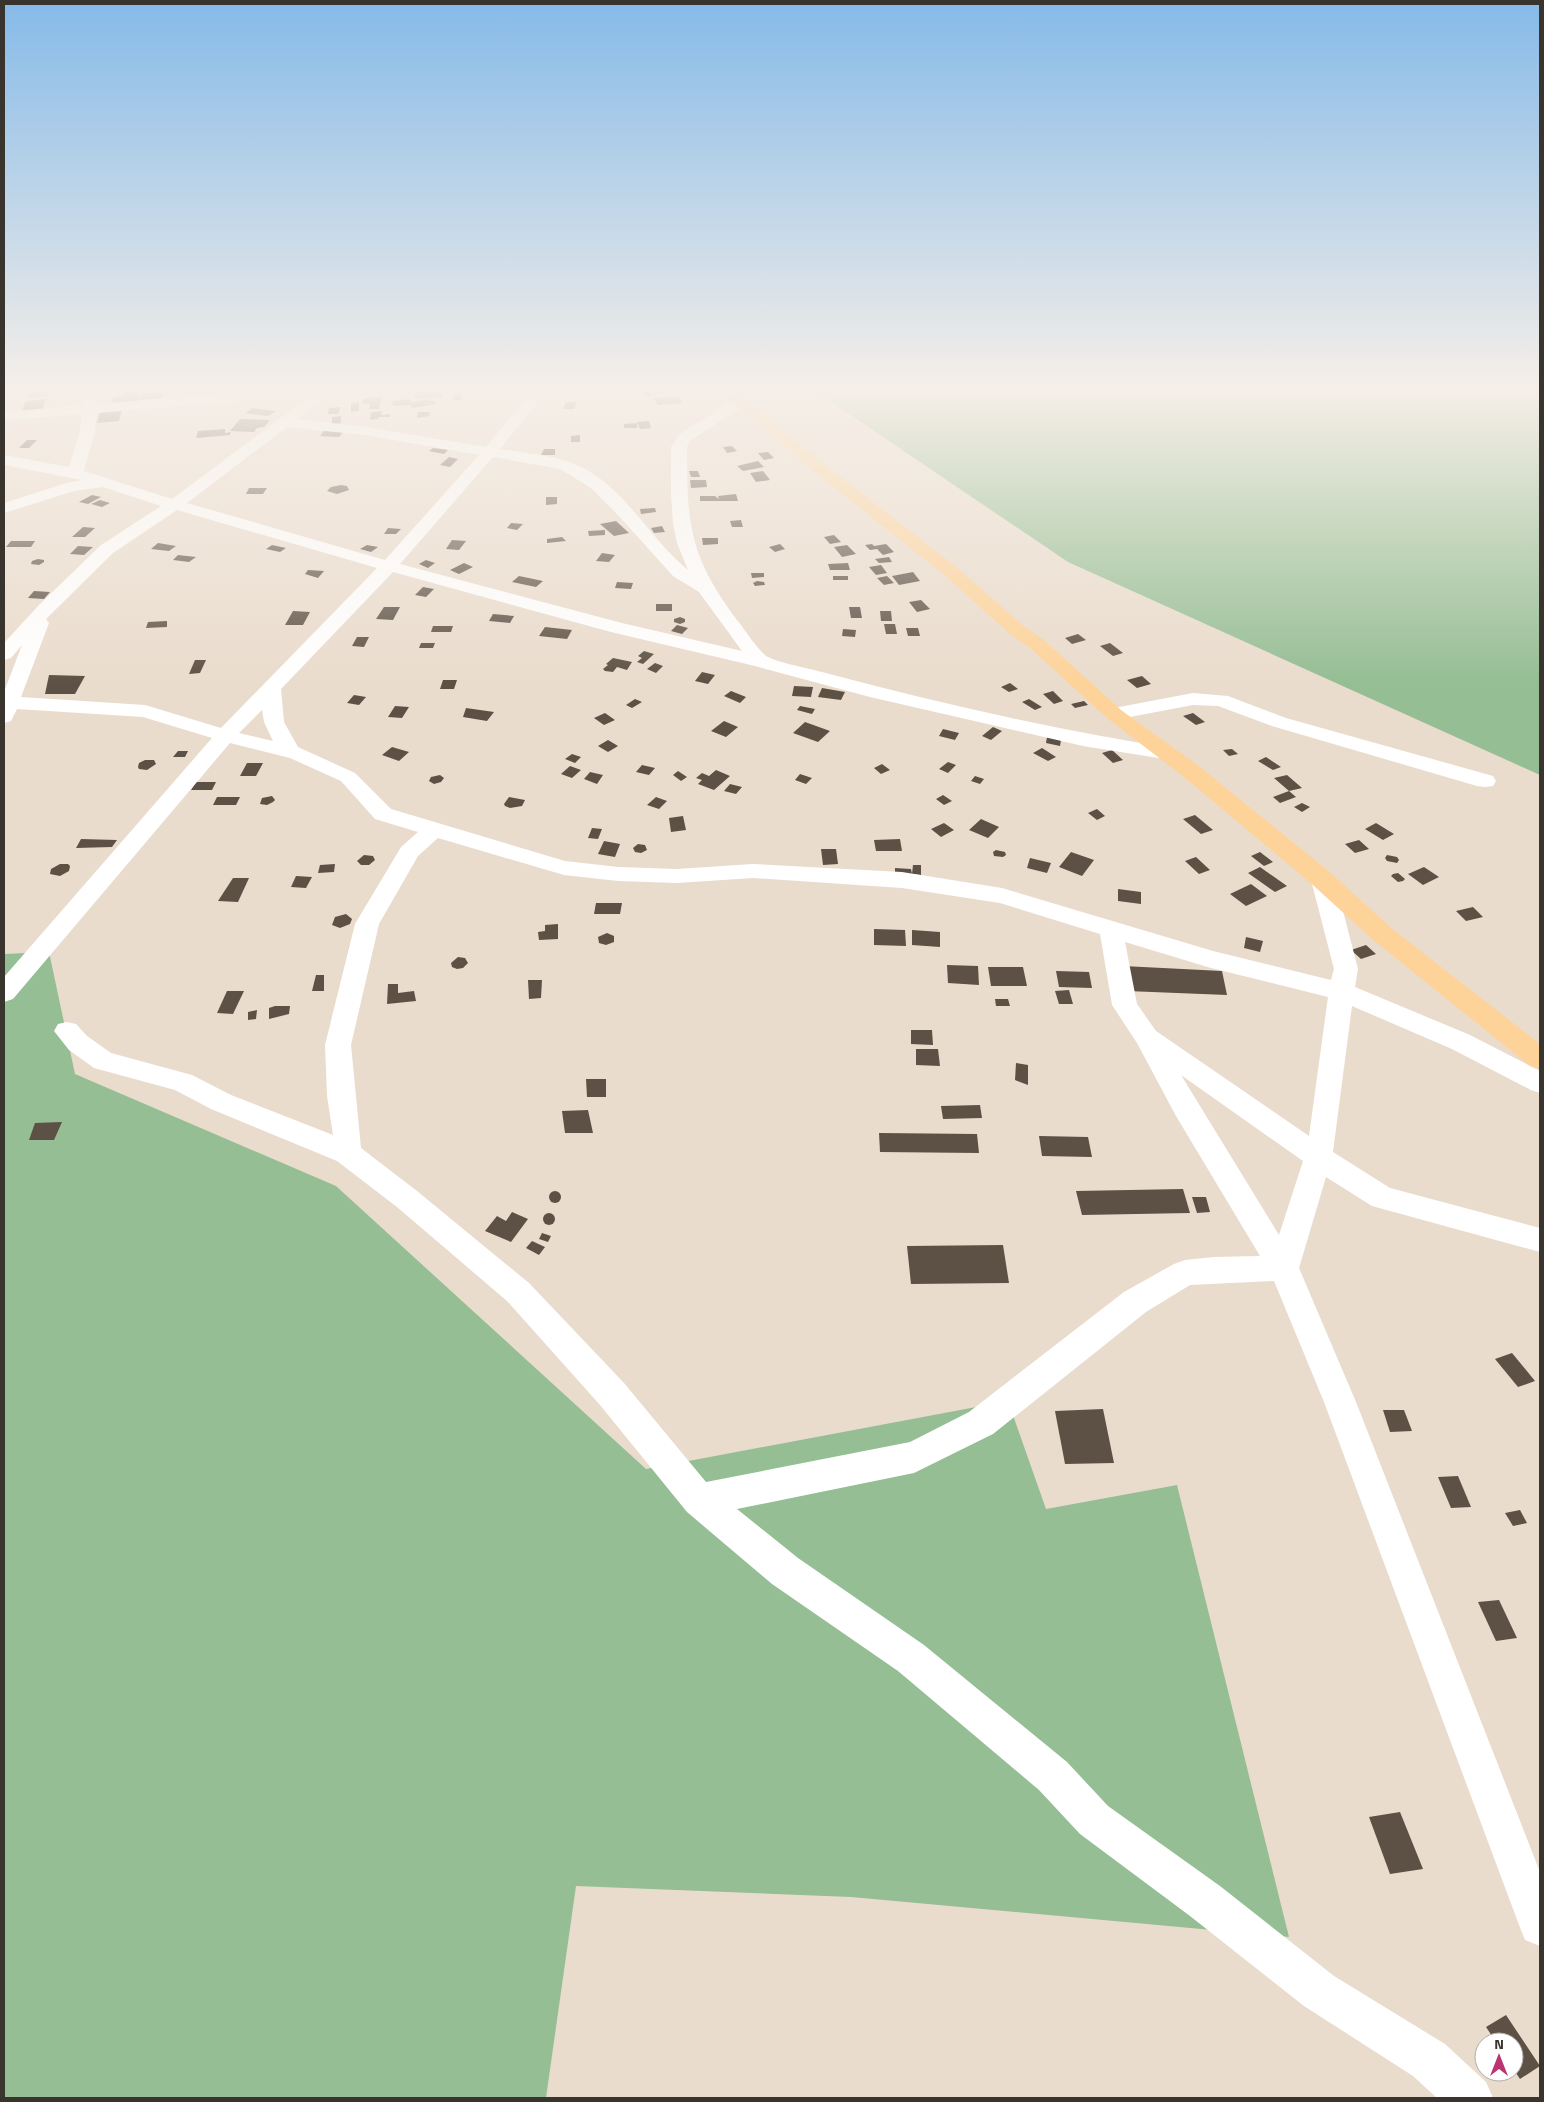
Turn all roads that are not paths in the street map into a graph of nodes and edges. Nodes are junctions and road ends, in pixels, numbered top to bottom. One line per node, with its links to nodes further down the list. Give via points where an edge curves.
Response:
1 (69, 487): 9 (street)
2 (118, 487): 8 (street)
3 (199, 487): 8 (street)
4 (459, 487): 10 (street)
5 (598, 487): 11 (street, via 677,571)
6 (680, 487): 11 (street, via 681,524)
7 (844, 487): 17 (main road, via 949,570)
8 (172, 504): 10 (street); 12 (street, via 106,549)
9 (4, 508)
10 (389, 566): 14 (street, via 609,625); 15 (street)
11 (705, 588): 14 (street)
12 (46, 608): 13 (street); 16 (street)
13 (4, 654)
14 (760, 661): 20 (street, via 870,691 1074,738)
15 (271, 689): 18 (street); 19 (street, via 270,712)
16 (6, 707): 18 (street, via 145,711)
17 (1114, 714): 20 (main road); 21 (street, via 1193,699 1221,700 1279,722)
18 (225, 736): 19 (street); 26 (street)
19 (290, 751): 22 (street, via 348,777 383,814)
20 (1165, 753): 23 (main road)
21 (1485, 781)
22 (434, 829): 24 (street, via 564,868 618,874 677,876 753,871 902,880 1002,896); 31 (street, via 409,852 367,924 338,1044)
23 (1323, 880): 25 (street, via 1346,969); 29 (main road, via 1382,933)
24 (1111, 929): 25 (street, via 1211,960); 28 (street, via 1124,1005)
25 (1341, 990): 30 (street, via 1461,1042); 32 (street)
26 (4, 993)
27 (67, 1031): 31 (street, via 103,1062 183,1082 221,1102)
28 (1146, 1038): 32 (street); 34 (street)
29 (1540, 1059)
30 (1540, 1083)
31 (347, 1153): 35 (street, via 518,1292 612,1394)
32 (1318, 1158): 33 (street, via 1382,1198); 34 (street)
33 (1540, 1240)
34 (1284, 1268): 35 (street, via 1185,1273 1135,1302 981,1423 914,1456); 36 (street, via 1340,1402)
35 (699, 1500): 37 (street, via 785,1571 911,1658 1054,1776 1094,1820 1205,1901 1319,1991 1429,2060)
36 (1540, 1925)
37 (1470, 2098)

